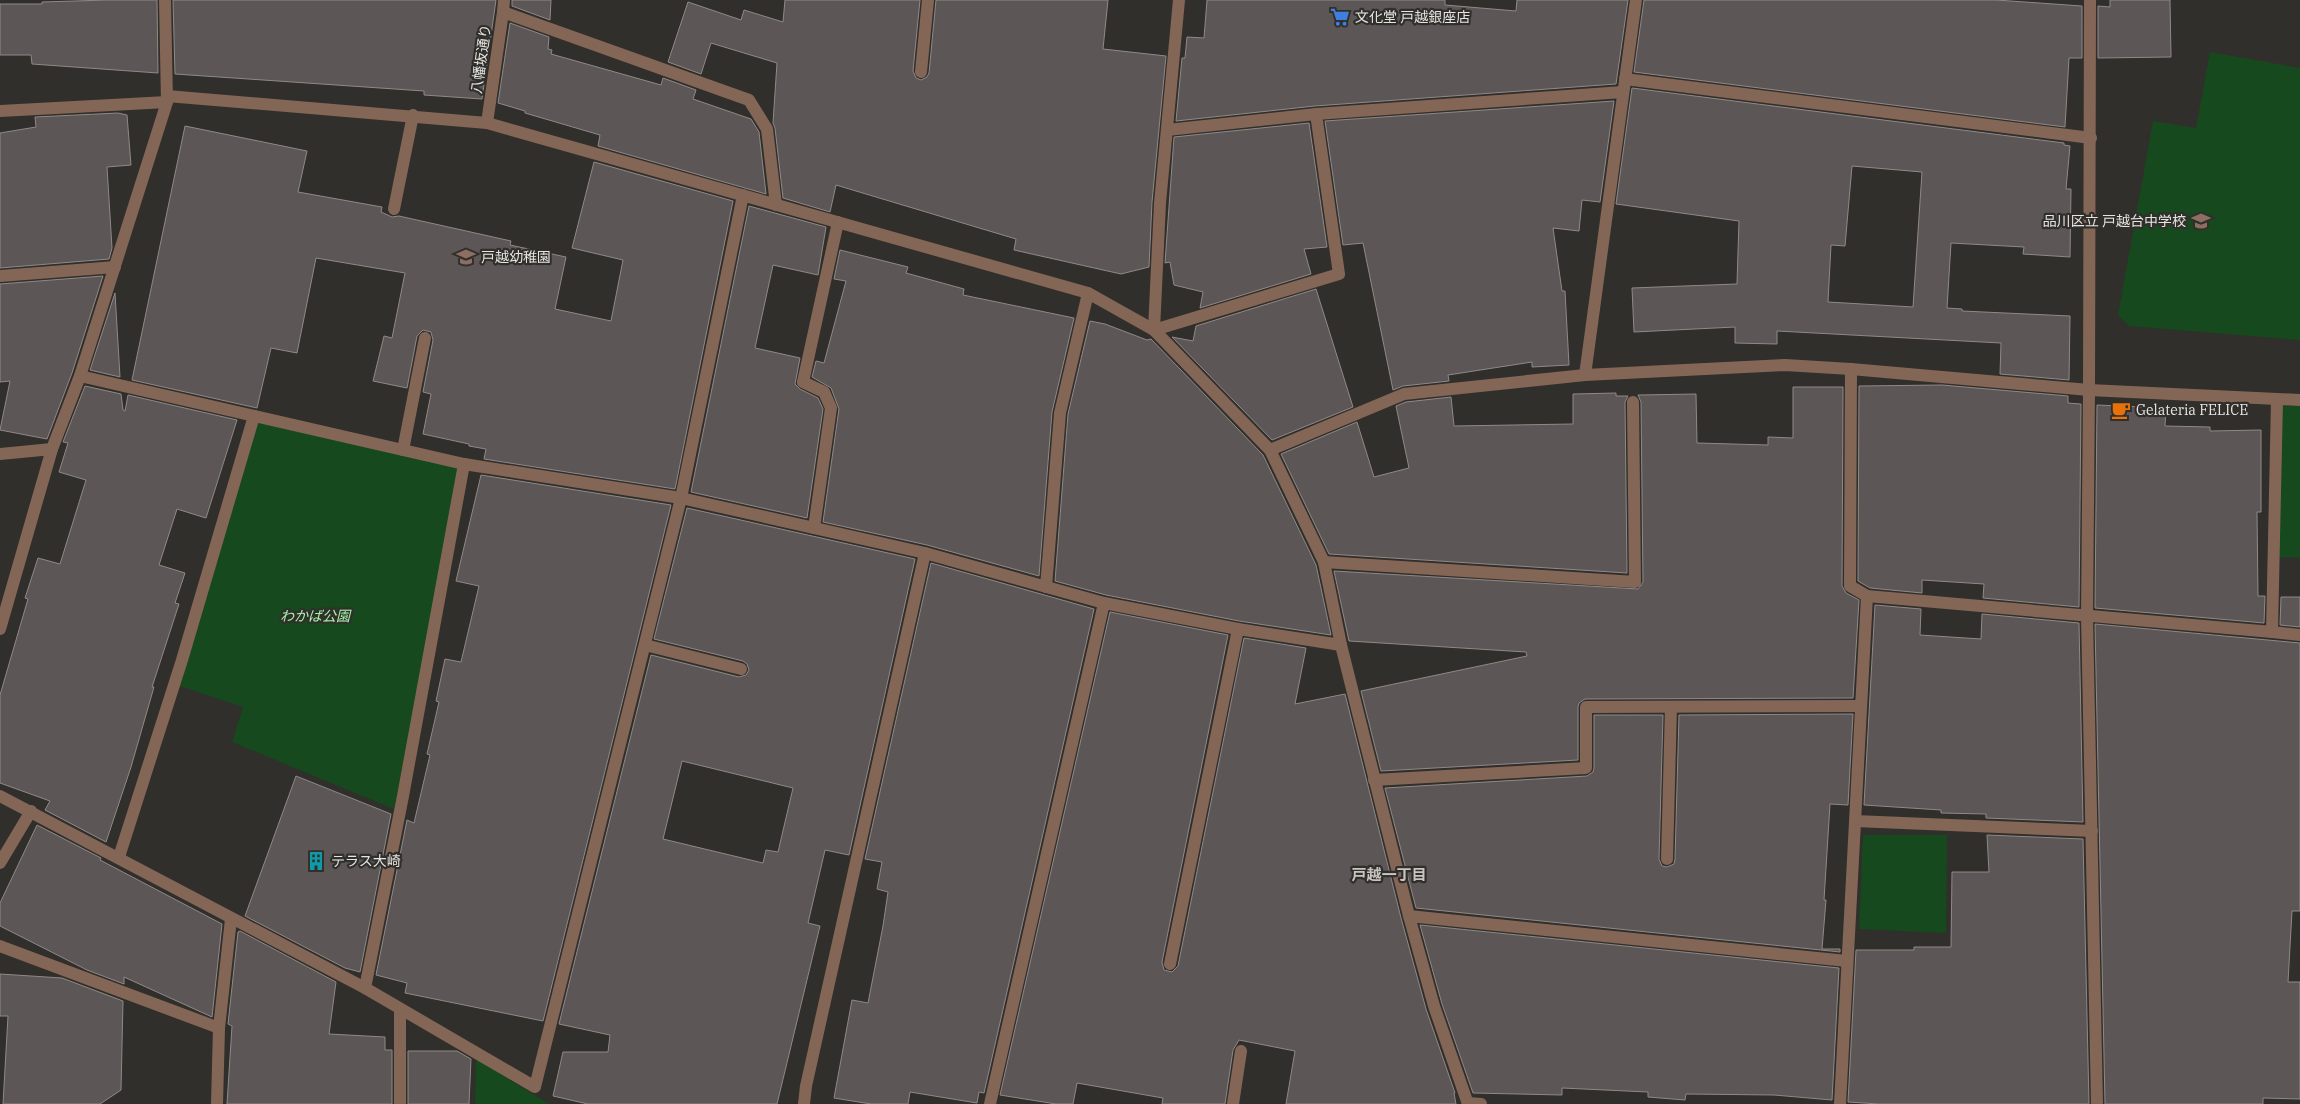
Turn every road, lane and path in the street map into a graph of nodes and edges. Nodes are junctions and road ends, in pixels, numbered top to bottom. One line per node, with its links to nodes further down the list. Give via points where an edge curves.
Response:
1 (165, 0): 10 (street)
2 (928, 0): 7 (street)
3 (1179, 0): 15 (street)
4 (1636, 0): 8 (street)
5 (2090, 0): 16 (street)
6 (504, 6): 14 (street, 八幡坂通り); 18 (street, via 749,100 767,129)
7 (921, 72)
8 (1625, 79): 9 (street); 16 (street)
9 (1623, 92): 12 (street); 27 (street)
10 (167, 99): 11 (street); 13 (street); 21 (street)
11 (0, 111)
12 (1316, 114): 15 (street); 24 (street, via 1339,274)
13 (413, 115): 14 (street); 19 (street)
14 (487, 123): 17 (street)
15 (1167, 130): 24 (street)
16 (2091, 138): 29 (street)
17 (743, 196): 18 (street); 39 (street)
18 (776, 205): 20 (street)
19 (394, 208)
20 (838, 222): 23 (street); 40 (street, via 803,382 824,392 831,408)
21 (115, 267): 22 (street); 28 (street)
22 (0, 276)
23 (1088, 293): 24 (street); 43 (street, via 1060,412)
24 (1154, 330): 36 (street)
25 (425, 338): 35 (street)
26 (1851, 369): 27 (street, via 1785,365); 29 (street); 44 (street, via 1850,586)
27 (1585, 375): 36 (street, via 1404,394)
28 (80, 376): 33 (street); 34 (street)
29 (2089, 390): 30 (street); 46 (street)
30 (2277, 400): 31 (street); 49 (street)
31 (2300, 400)
32 (1633, 402): 42 (street, via 1635,582)
33 (254, 416): 35 (street); 61 (street, via 182,660)
34 (52, 450): 37 (street); 47 (street)
35 (403, 450): 38 (street)
36 (1270, 450): 42 (street)
37 (0, 454)
38 (464, 464): 39 (street); 69 (street)
39 (681, 498): 40 (street); 51 (street)
40 (814, 528): 41 (street)
41 (925, 553): 43 (street); 75 (street)
42 (1324, 562): 52 (street)
43 (1046, 586): 45 (street)
44 (1867, 596): 46 (street); 54 (street)
45 (1104, 603): 48 (street); 76 (street)
46 (2087, 617): 49 (street); 60 (street)
47 (0, 629)
48 (1238, 629): 52 (street); 68 (street)
49 (2272, 632): 50 (street)
50 (2300, 635)
51 (645, 645): 53 (street); 70 (street, via 535,1087)
52 (1341, 645): 56 (street)
53 (741, 669)
54 (1860, 706): 55 (street); 59 (street)
55 (1671, 707): 56 (street, via 1586,707 1586,768); 62 (street)
56 (1374, 780): 64 (street)
57 (0, 796): 58 (street)
58 (31, 811): 61 (street); 63 (street)
59 (1855, 821): 60 (street); 67 (street)
60 (2092, 831): 81 (street)
61 (119, 857): 65 (street)
62 (1667, 859)
63 (0, 863)
64 (1409, 916): 67 (street); 78 (street, via 1434,1006)
65 (231, 919): 69 (street); 71 (street)
66 (0, 946): 71 (street)
67 (1847, 961): 80 (street)
68 (1170, 964)
69 (365, 988): 70 (street)
70 (400, 1009): 74 (street)
71 (220, 1028): 73 (street)
72 (1242, 1051): 77 (street)
73 (217, 1104)
74 (400, 1104)
75 (804, 1104)
76 (990, 1104)
77 (1233, 1104)
78 (1468, 1104): 79 (street)
79 (1481, 1104)
80 (1840, 1104)
81 (2097, 1104)

